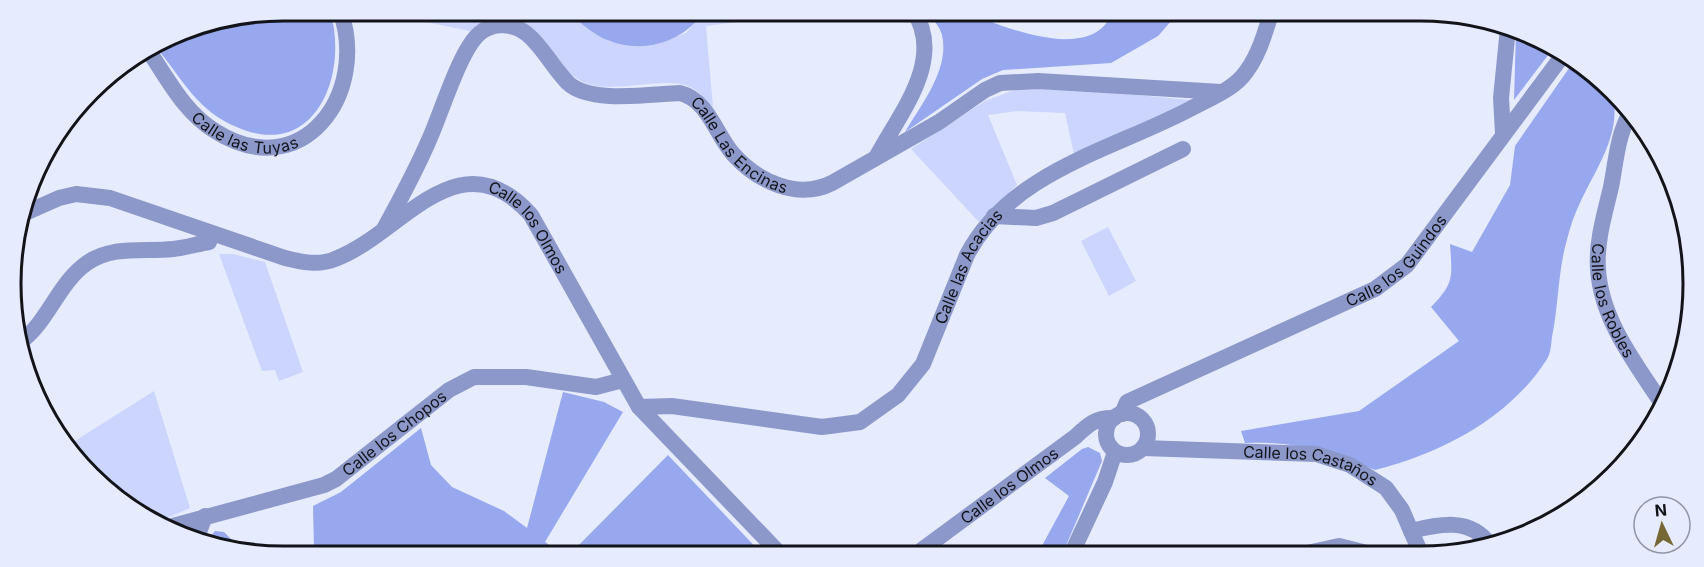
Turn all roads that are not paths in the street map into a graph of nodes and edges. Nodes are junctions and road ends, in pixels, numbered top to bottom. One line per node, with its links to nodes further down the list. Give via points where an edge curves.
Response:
1 (343, 21): 5 (street, Calle las Tuyas, via 347,64 337,99 310,135 286,147 253,147 216,132 197,118)
2 (918, 21): 11 (street, via 925,38 921,75)
3 (1268, 21): 7 (street, Calle las Acacias, via 1248,68)
4 (1507, 36): 9 (street, via 1501,98)
5 (152, 56)
6 (1559, 60): 9 (street, Calle los Guindos)
7 (1221, 92): 11 (street, Calle Las Encinas, via 1038,81 1000,83); 13 (street, Calle las Acacias, via 1030,186)
8 (1627, 121): 19 (street, Calle los Robles, via 1618,145 1598,270 1606,307 1620,339)
9 (1503, 133): 18 (street, Calle los Guindos, via 1427,240 1395,277)
10 (1183, 149): 13 (street, via 1053,213 1029,219)
11 (877, 156): 14 (street, Calle Las Encinas, via 820,189 784,188 759,175 734,154 691,96 603,95 582,91 570,84 527,34 500,25 489,27 472,42)
12 (32, 210): 15 (street, Calle los Olmos, via 59,198 88,194 156,212)
13 (994, 216): 20 (street, Calle las Acacias, via 967,255 923,364 898,395 860,422 822,427 672,406)
14 (384, 230): 15 (street, Calle los Olmos, via 333,260 304,263); 17 (street, Calle los Olmos, via 428,196 460,184 488,187 511,196 531,215)
15 (212, 234): 16 (street, via 209,242 173,249 115,252 87,263)
16 (27, 338)
17 (623, 380): 20 (street, Calle los Olmos); 26 (street, Calle los Chopos, via 596,387 526,377 474,377 449,390 336,479)
18 (1162, 387): 21 (street, Calle los Guindos); 23 (street, Calle los Guindos, via 1145,406)
19 (1658, 397)
20 (639, 407): 31 (street, Calle los Olmos)
21 (1115, 413): 22 (street, Calle los Olmos); 23 (street, via 1136,415); 24 (street, via 1108,424)
22 (1076, 437): 24 (street, Calle los Olmos, via 1099,437); 32 (street, Calle los Olmos)
23 (1142, 439): 24 (street, via 1128,455); 25 (street); 28 (street, Calle los Castaños, via 1179,448 1316,454 1350,465 1386,488)
24 (1111, 447): 25 (street)
25 (1105, 482): 33 (street)
26 (205, 516): 27 (street, Calle los Chopos); 29 (street)
27 (179, 524)
28 (1411, 531): 30 (street, via 1458,524); 34 (street, Calle los Castaños)
29 (199, 532)
30 (1484, 538)
31 (773, 546)
32 (927, 546)
33 (1075, 546)
34 (1418, 546)

